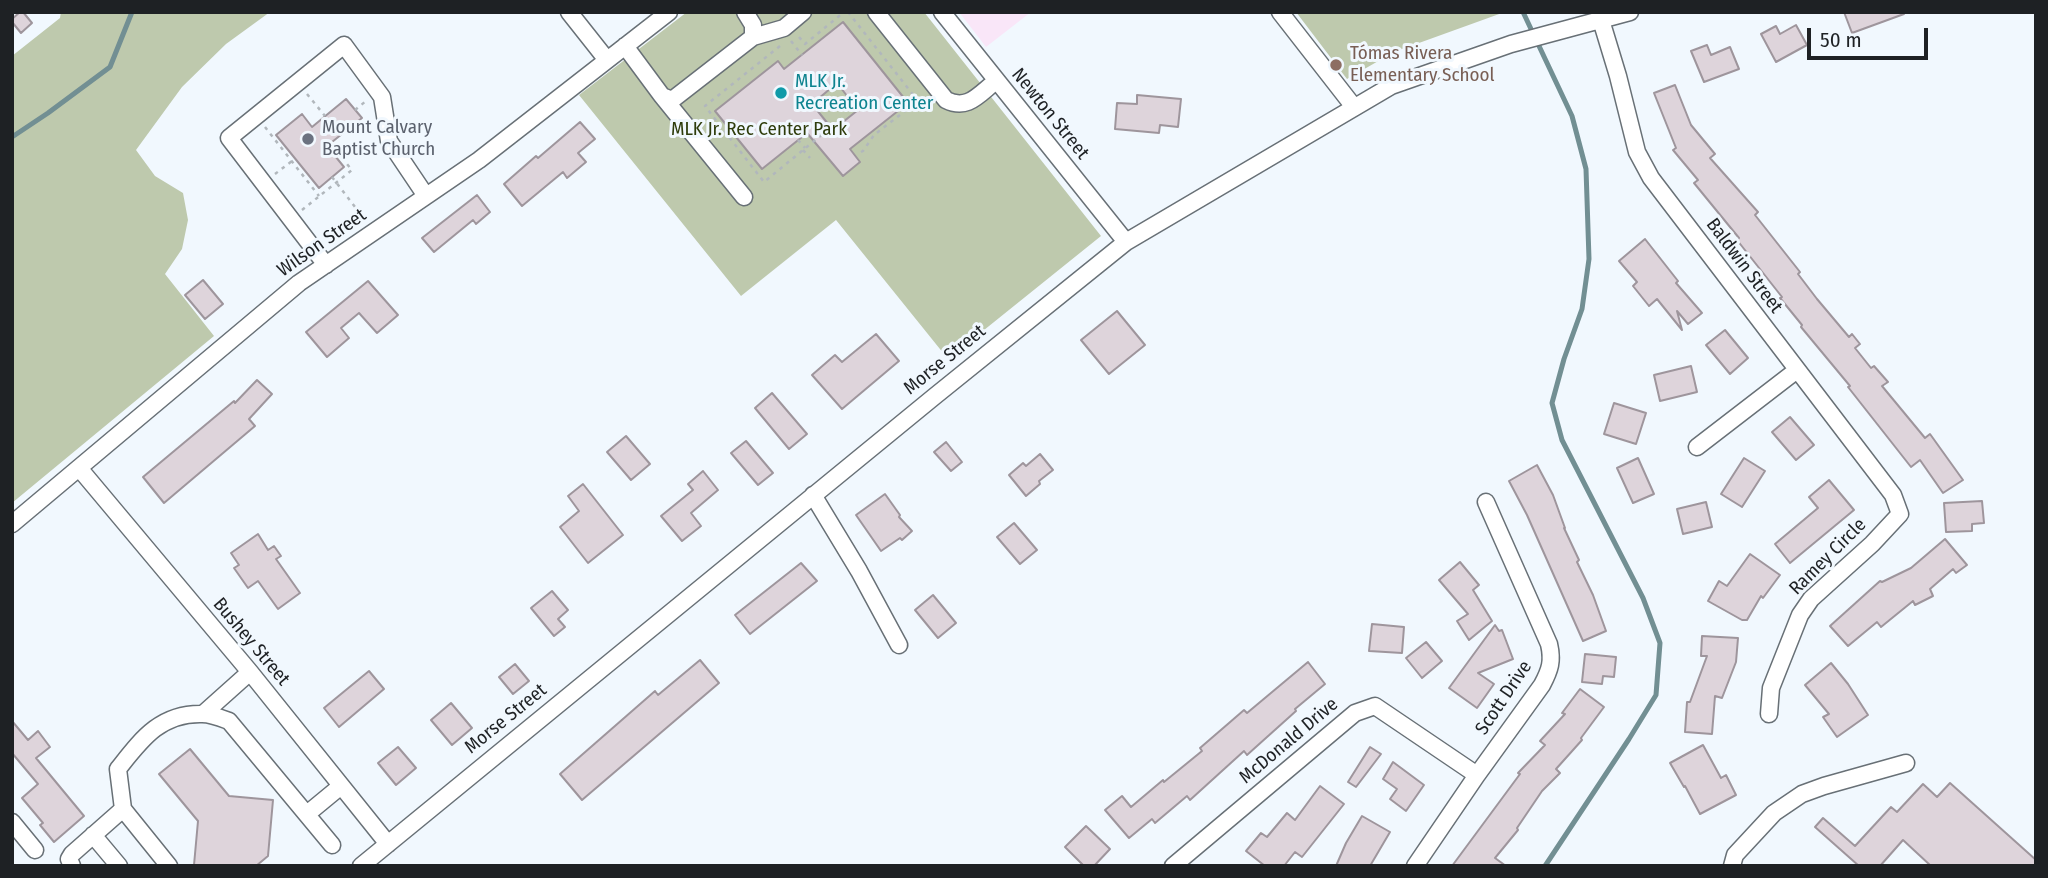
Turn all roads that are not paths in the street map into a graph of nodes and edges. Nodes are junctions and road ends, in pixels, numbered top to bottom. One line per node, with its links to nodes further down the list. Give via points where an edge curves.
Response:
1 (569, 12): 12 (street)
2 (670, 12): 11 (street, Wilson Street)
3 (745, 12): 10 (street)
4 (803, 12): 10 (street, via 784,28)
5 (876, 12): 13 (street, via 946,100 956,105 969,102)
6 (942, 12): 13 (street, Newton Street)
7 (1280, 12): 15 (street)
8 (1630, 12): 9 (street, Morse Street)
9 (1601, 20): 15 (street, Morse Street, via 1511,44 1391,86); 20 (street, Baldwin Street, via 1637,152 1651,178)
10 (753, 37): 14 (street, via 672,100)
11 (625, 46): 12 (street, Wilson Street); 14 (street)
12 (607, 60): 16 (street, Wilson Street)
13 (996, 80): 18 (street, Newton Street)
14 (662, 96): 17 (street)
15 (1354, 107): 18 (street, Morse Street)
16 (426, 196): 19 (street, Wilson Street); 19 (street, via 389,141 382,97 344,45 229,138)
17 (744, 197)
18 (1126, 242): 23 (street, Morse Street)
19 (326, 265): 22 (street, Wilson Street)
20 (1797, 370): 21 (street); 25 (street, Baldwin Street, via 1893,495)
21 (1697, 446)
22 (79, 468): 26 (street, Wilson Street); 28 (street, Bushey Street)
23 (813, 495): 27 (street); 38 (street, Morse Street)
24 (1486, 502): 32 (street, Scott Drive, via 1552,659 1542,685)
25 (1900, 513): 30 (street, Ramey Circle, via 1800,615 1771,688)
26 (12, 524)
27 (899, 645)
28 (250, 672): 29 (street); 33 (street, Bushey Street)
29 (203, 714): 34 (street, via 172,719 145,736 118,769); 35 (street, via 229,721)
30 (1769, 714)
31 (1906, 763): 47 (street, via 1802,794 1774,813 1735,855)
32 (1477, 775): 45 (street, McDonald Drive, via 1376,706 1355,713); 46 (street, Scott Drive)
33 (341, 786): 35 (street); 38 (street, Bushey Street)
34 (123, 809): 37 (street); 43 (street)
35 (307, 814): 39 (street)
36 (12, 822): 40 (street)
37 (93, 835): 41 (street, via 70,856); 42 (street)
38 (388, 844): 44 (street, Morse Street)
39 (332, 845)
40 (35, 850)
41 (72, 866)
42 (119, 866)
43 (169, 866)
44 (361, 866)
45 (1172, 866)
46 (1415, 866)
47 (1732, 866)

